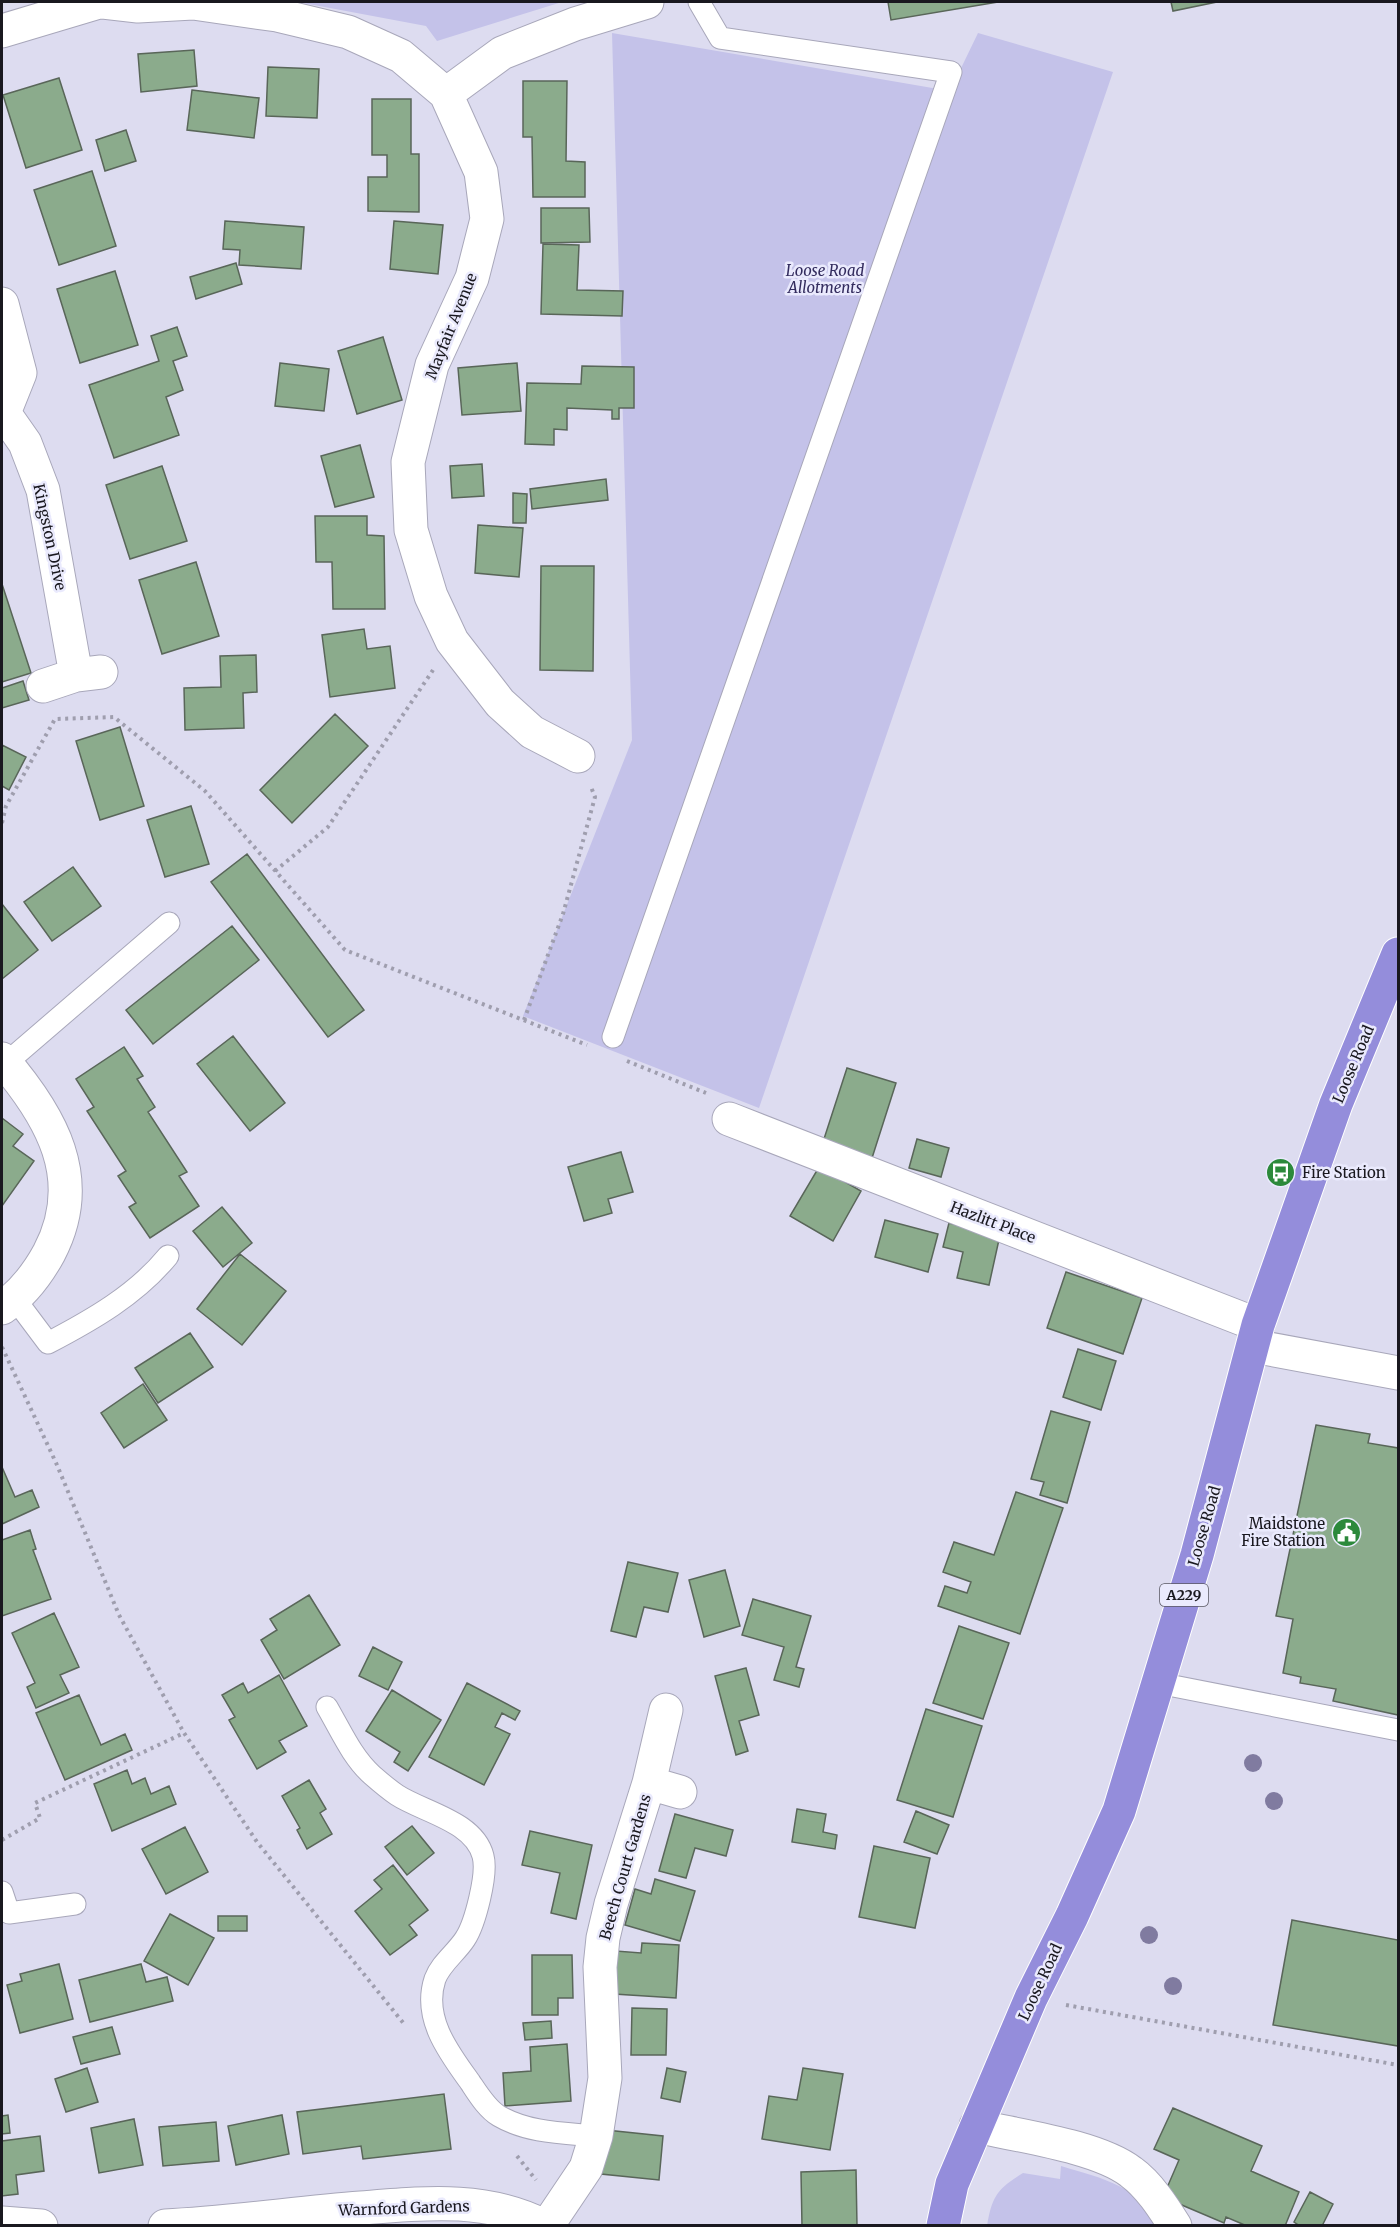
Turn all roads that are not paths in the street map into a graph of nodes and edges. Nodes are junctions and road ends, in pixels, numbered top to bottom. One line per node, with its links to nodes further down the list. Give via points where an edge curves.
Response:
1 (101, 2): 4 (street, Mayfair Avenue); 5 (street, Mayfair Avenue)
2 (647, 2): 6 (street, via 575,24 502,53)
3 (699, 2): 13 (lane, via 720,38 951,72)
4 (139, 4): 6 (street, Mayfair Avenue, via 193,3 277,15 348,32 401,56)
5 (2, 31)
6 (446, 94): 10 (street, Mayfair Avenue, via 481,172 487,219 472,279 432,365 408,462 411,530 431,596 452,641 500,704 532,732)
7 (2, 304): 8 (street, Kingston Drive, via 20,373)
8 (3, 414): 9 (street, Kingston Drive, via 25,443 43,490 88,673)
9 (43, 686)
10 (578, 756)
11 (169, 923): 14 (lane)
12 (1398, 954): 18 (highway, Loose Road / A229, via 1336,1104)
13 (605, 1043)
14 (3, 1061): 17 (street, via 42,1109 63,1158 64,1186 64,1211 56,1240 43,1265)
15 (729, 1119): 18 (street, Hazlitt Place)
16 (168, 1256): 17 (lane, via 153,1274 97,1317 48,1343)
17 (8, 1303)
18 (1256, 1335): 19 (street, Hazlitt Place); 20 (highway, Loose Road / A229)
19 (1398, 1373)
20 (1158, 1683): 23 (lane); 28 (highway, Loose Road / A229, via 1119,1811)
21 (327, 1707): 29 (lane, via 356,1758 371,1774 397,1795 465,1832 484,1857 483,1881 471,1925 465,1940 435,1980 433,2013 449,2053 498,2116 536,2130)
22 (666, 1710): 24 (street, Beech Court Gardens)
23 (1398, 1730)
24 (649, 1783): 25 (street, Beech Court Gardens); 29 (street, Beech Court Gardens, via 603,1938 600,1967 605,2078)
25 (680, 1792)
26 (2, 1892): 27 (lane, via 9,1913)
27 (75, 1904)
28 (976, 2126): 35 (highway, Loose Road / A229, via 952,2184); 36 (street, via 1092,2153 1131,2172 1160,2202)
29 (596, 2136): 34 (street, Beech Court Gardens, via 586,2168)
30 (261, 2221): 33 (street, Warnford Gardens); 34 (street, Warnford Gardens, via 470,2203 504,2210)
31 (2, 2223): 32 (street)
32 (41, 2226)
33 (165, 2226)
34 (546, 2226)
35 (943, 2226)
36 (1175, 2226)

